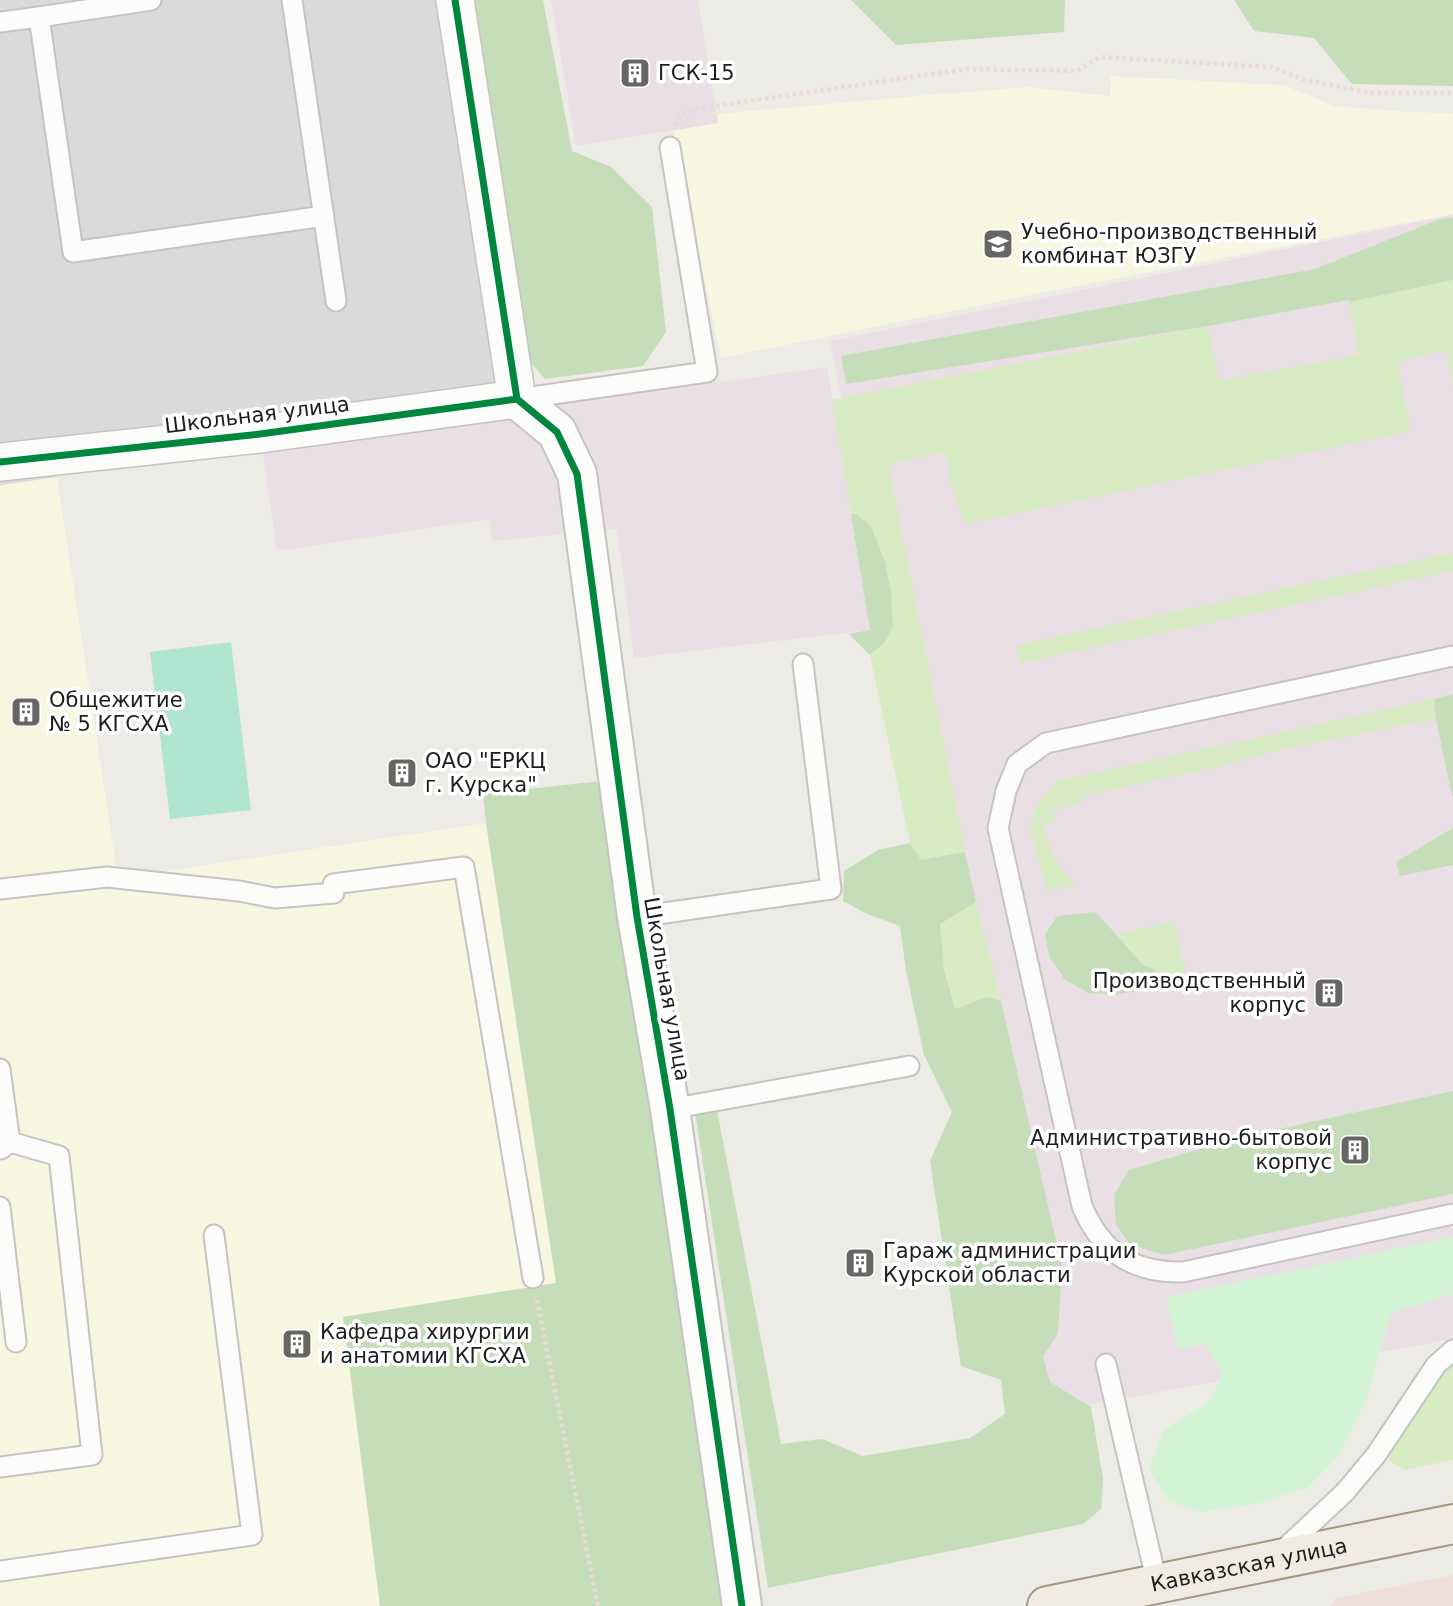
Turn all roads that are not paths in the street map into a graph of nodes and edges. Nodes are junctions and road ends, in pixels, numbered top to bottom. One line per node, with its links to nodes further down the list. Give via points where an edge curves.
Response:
1 (151, 0): 4 (lane)
2 (292, 0): 7 (lane)
3 (455, 0): 9 (street)
4 (39, 17): 5 (lane); 7 (lane, via 73,252)
5 (0, 22)
6 (670, 147): 9 (lane, via 707,372)
7 (324, 215): 8 (lane)
8 (336, 300)
9 (517, 399): 10 (street, Школьная улица, via 260,434); 14 (street, Школьная улица, via 557,432 577,474)
10 (0, 462)
11 (1453, 656): 20 (lane, via 1046,743 1017,764 998,828 1082,1206 1089,1224 1113,1252 1146,1269 1184,1272)
12 (803, 664): 14 (lane, via 831,889)
13 (0, 889): 22 (lane, via 107,877 275,898 334,893 334,884 464,867)
14 (637, 917): 17 (street, Школьная улица)
15 (909, 1066): 17 (lane)
16 (0, 1069): 18 (lane)
17 (670, 1109): 31 (street, Школьная улица)
18 (5, 1146): 26 (lane, via 59,1156 92,1455)
19 (0, 1207): 23 (lane)
20 (1453, 1214)
21 (214, 1235): 29 (lane, via 252,1535)
22 (533, 1278)
23 (16, 1342)
24 (1453, 1350): 28 (lane, via 1436,1365 1376,1455 1345,1492)
25 (1106, 1364): 30 (lane)
26 (0, 1467)
27 (1453, 1524): 28 (main road, Кавказская улица)
28 (1273, 1559): 30 (main road, Кавказская улица)
29 (0, 1571)
30 (1157, 1583): 32 (main road, Кавказская улица)
31 (741, 1606)
32 (1047, 1606)

